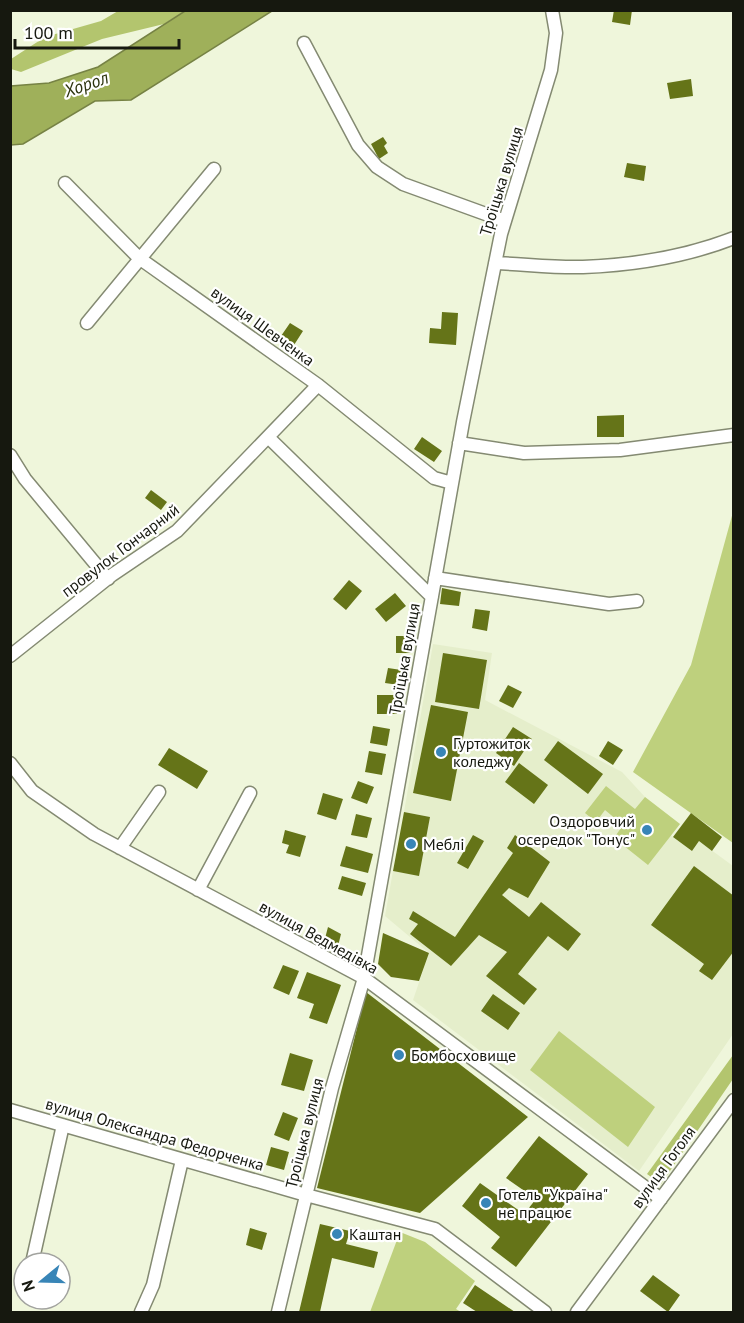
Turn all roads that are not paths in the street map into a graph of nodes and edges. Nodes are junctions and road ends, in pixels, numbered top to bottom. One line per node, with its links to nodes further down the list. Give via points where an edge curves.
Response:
1 (552, 10): 5 (street, Троїцька вулиця, via 556,33 551,70)
2 (304, 43): 5 (street, via 358,145 377,167 403,184)
3 (214, 169): 7 (street)
4 (66, 183): 7 (street, вулиця Шевченка)
5 (505, 220): 8 (street, Троїцька вулиця)
6 (734, 238): 8 (street, via 656,261 582,267)
7 (139, 258): 9 (street); 10 (street, вулиця Шевченка)
8 (495, 263): 13 (street, Троїцька вулиця)
9 (87, 323)
10 (318, 386): 12 (street, провулок Гончарний); 15 (street, вулиця Шевченка, via 434,478)
11 (734, 435): 13 (street, via 620,450 524,453)
12 (268, 437): 17 (street, провулок Гончарний, via 177,531); 18 (street)
13 (459, 443): 15 (street, Троїцька вулиця)
14 (10, 455): 17 (street, via 25,479)
15 (452, 483): 16 (street, Троїцька вулиця)
16 (435, 578): 18 (street, Троїцька вулиця); 19 (street, via 609,604)
17 (108, 579): 20 (street, провулок Гончарний)
18 (432, 597): 28 (street, Троїцька вулиця)
19 (637, 601)
20 (10, 656)
21 (10, 763): 23 (street, вулиця Ведмедівка)
22 (10, 780): 23 (street)
23 (32, 791): 26 (street, вулиця Ведмедівка)
24 (159, 792): 26 (street)
25 (250, 793): 27 (street)
26 (120, 848): 27 (street, вулиця Ведмедівка)
27 (198, 890): 28 (street, вулиця Ведмедівка)
28 (364, 978): 33 (street, Троїцька вулиця); 34 (street, вулиця Ведмедівка)
29 (734, 1100): 34 (street, вулиця Гоголя)
30 (10, 1110): 31 (street, вулиця Олександра Федорченка)
31 (63, 1125): 32 (street, вулиця Олександра Федорченка); 35 (street)
32 (182, 1160): 33 (street, вулиця Олександра Федорченка); 36 (street, via 153,1285)
33 (306, 1195): 37 (street, Троїцька вулиця); 38 (street, вулиця Олександра Федорченка, via 435,1229)
34 (661, 1199): 39 (street, вулиця Гоголя)
35 (35, 1251)
36 (141, 1312)
37 (278, 1312)
38 (545, 1312)
39 (577, 1312)

